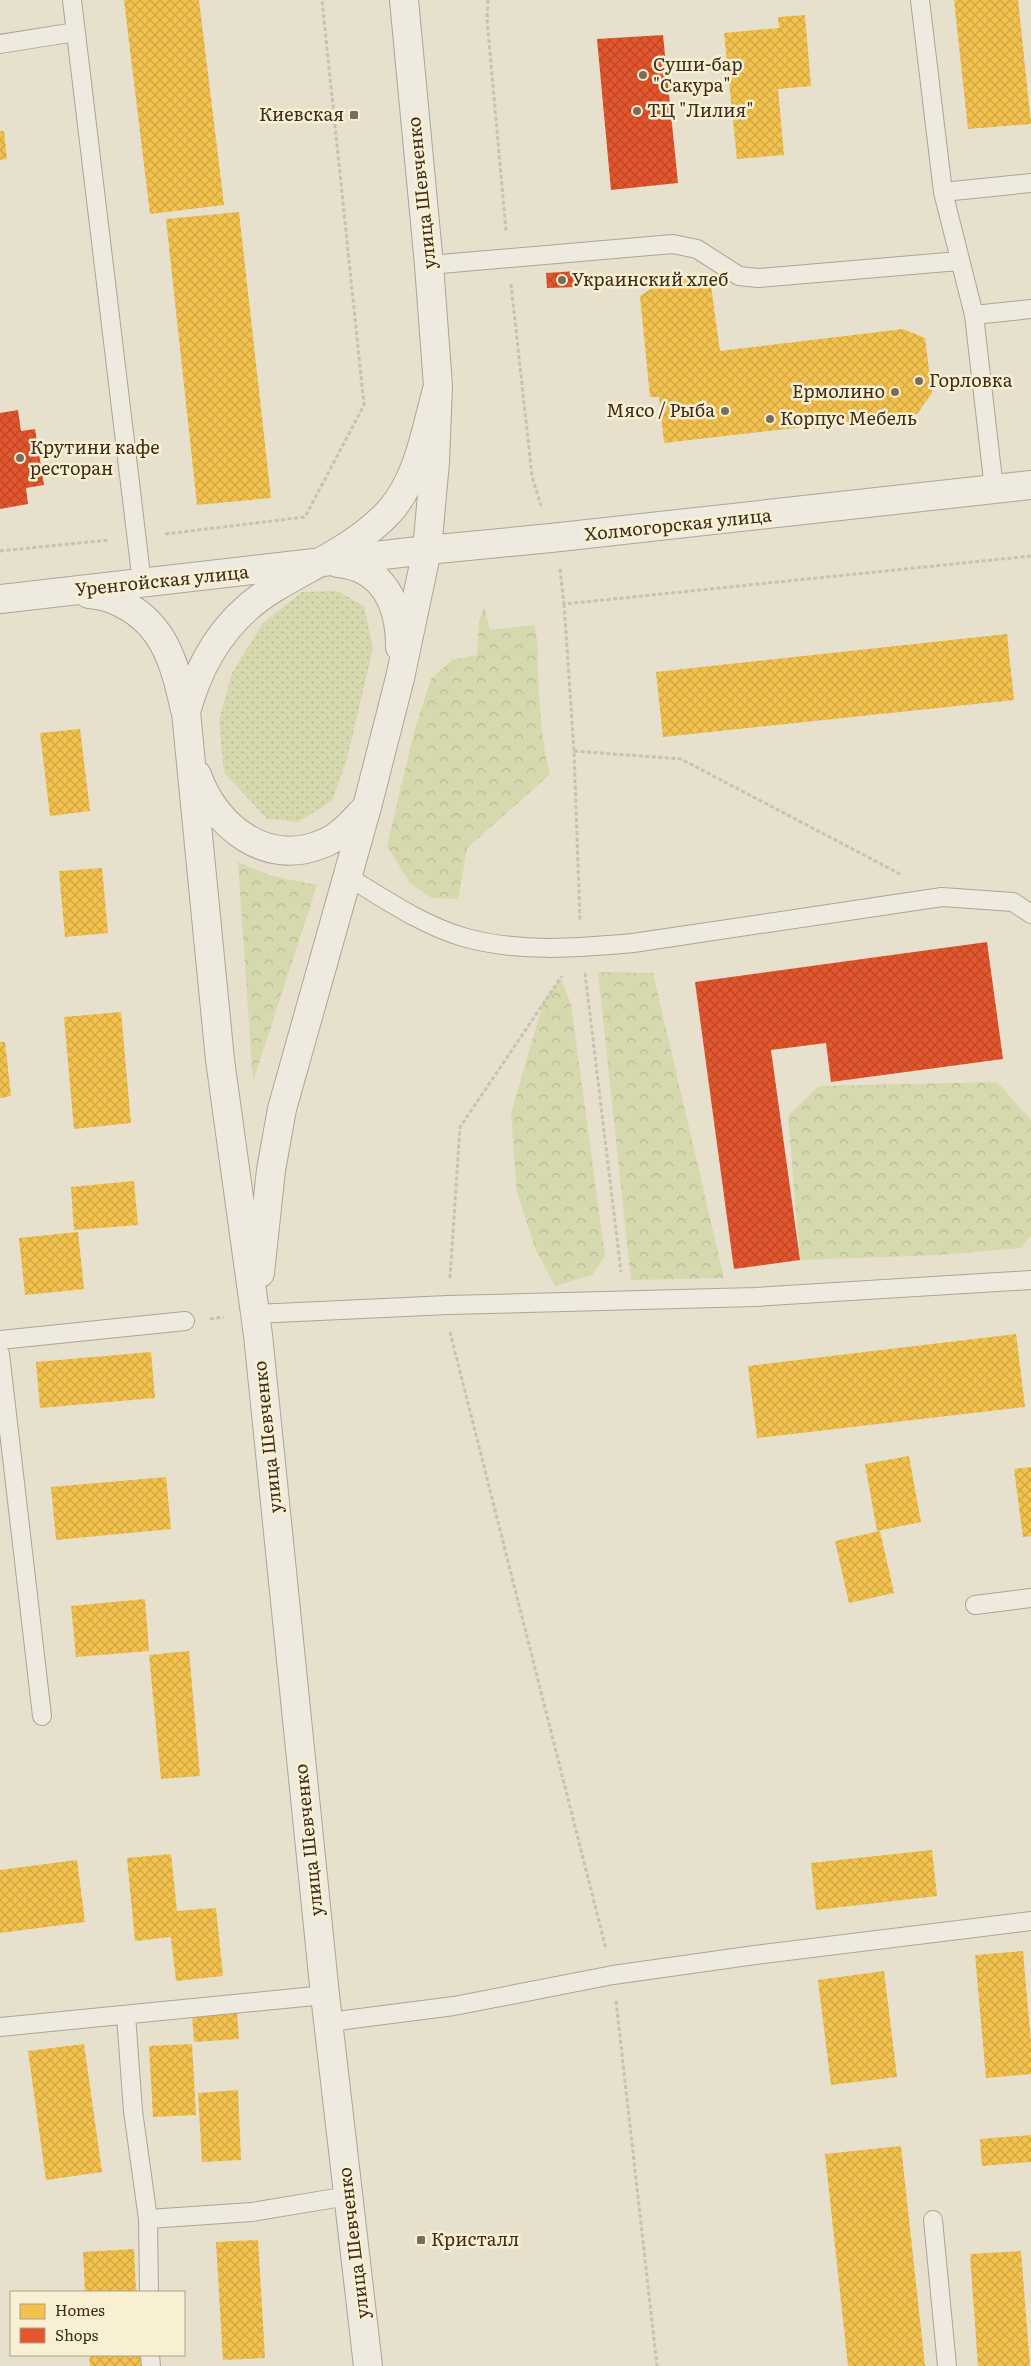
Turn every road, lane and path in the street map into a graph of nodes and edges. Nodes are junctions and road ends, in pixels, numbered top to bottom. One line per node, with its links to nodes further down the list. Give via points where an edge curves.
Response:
1 (72, 0): 6 (lane)
2 (322, 0): 18 (path, via 364,405 305,517)
3 (404, 0): 12 (street, улица Шевченко)
4 (488, 0): 10 (path)
5 (920, 0): 9 (lane)
6 (75, 32): 7 (lane); 18 (lane)
7 (0, 44)
8 (1031, 183): 9 (lane)
9 (943, 192): 11 (lane)
10 (508, 258): 11 (lane, via 673,244 697,249 739,276 758,278); 12 (lane); 19 (path, via 532,476)
11 (959, 261): 14 (lane)
12 (429, 265): 15 (street, улица Шевченко)
13 (1031, 309): 14 (lane)
14 (974, 315): 17 (lane)
15 (438, 386): 20 (street); 23 (street, via 408,486 389,512)
16 (1031, 485): 17 (street, Холмогорская улица)
17 (994, 489): 19 (street, Холмогорская улица)
18 (138, 537): 21 (path); 24 (lane)
19 (551, 538): 20 (street, Холмогорская улица); 27 (path, via 560,570)
20 (427, 550): 23 (street, Холмогорская улица); 28 (street)
21 (0, 551)
22 (1031, 556): 27 (path)
23 (324, 562): 24 (street, Уренгойская улица); 28 (street, via 353,564 379,581 390,596 399,628); 29 (street, via 275,587 226,628 194,683)
24 (142, 584): 25 (street, Уренгойская улица)
25 (55, 592): 26 (street, Уренгойская улица); 29 (street, via 104,595 139,612 157,632 171,656)
26 (0, 599)
27 (564, 604): 31 (path)
28 (400, 678): 32 (street)
29 (186, 712): 30 (street)
30 (188, 739): 32 (street, via 197,777 210,802 246,839 264,847 283,852 324,844 342,833); 40 (street, via 220,1060)
31 (574, 751): 34 (path, via 681,759); 36 (path)
32 (367, 807): 33 (street)
33 (348, 877): 36 (lane, via 415,917 462,937 522,948); 40 (street, via 282,1109 271,1170)
34 (942, 896): 35 (lane, via 1013,902); 36 (lane)
35 (1031, 914)
36 (581, 948): 38 (path); 39 (path, via 460,1128)
37 (1031, 1280): 38 (lane, via 755,1297)
38 (625, 1300): 39 (lane)
39 (448, 1305): 40 (lane); 48 (path, via 450,1340)
40 (255, 1314): 41 (path); 49 (street, улица Шевченко)
41 (185, 1321): 42 (lane)
42 (0, 1340)
43 (0, 1354): 46 (lane)
44 (1031, 1598): 45 (lane)
45 (975, 1605)
46 (42, 1716)
47 (1031, 1920): 48 (lane)
48 (613, 1975): 51 (lane, via 454,2006); 58 (path)
49 (325, 1995): 50 (lane); 51 (street, улица Шевченко)
50 (126, 2015): 52 (lane); 54 (lane, via 133,2110)
51 (329, 2022): 53 (street, улица Шевченко)
52 (0, 2027)
53 (348, 2196): 54 (lane, via 252,2212); 57 (street, улица Шевченко)
54 (148, 2219): 56 (lane)
55 (933, 2220): 59 (lane)
56 (149, 2291)
57 (368, 2366)
58 (657, 2366)
59 (947, 2366)

